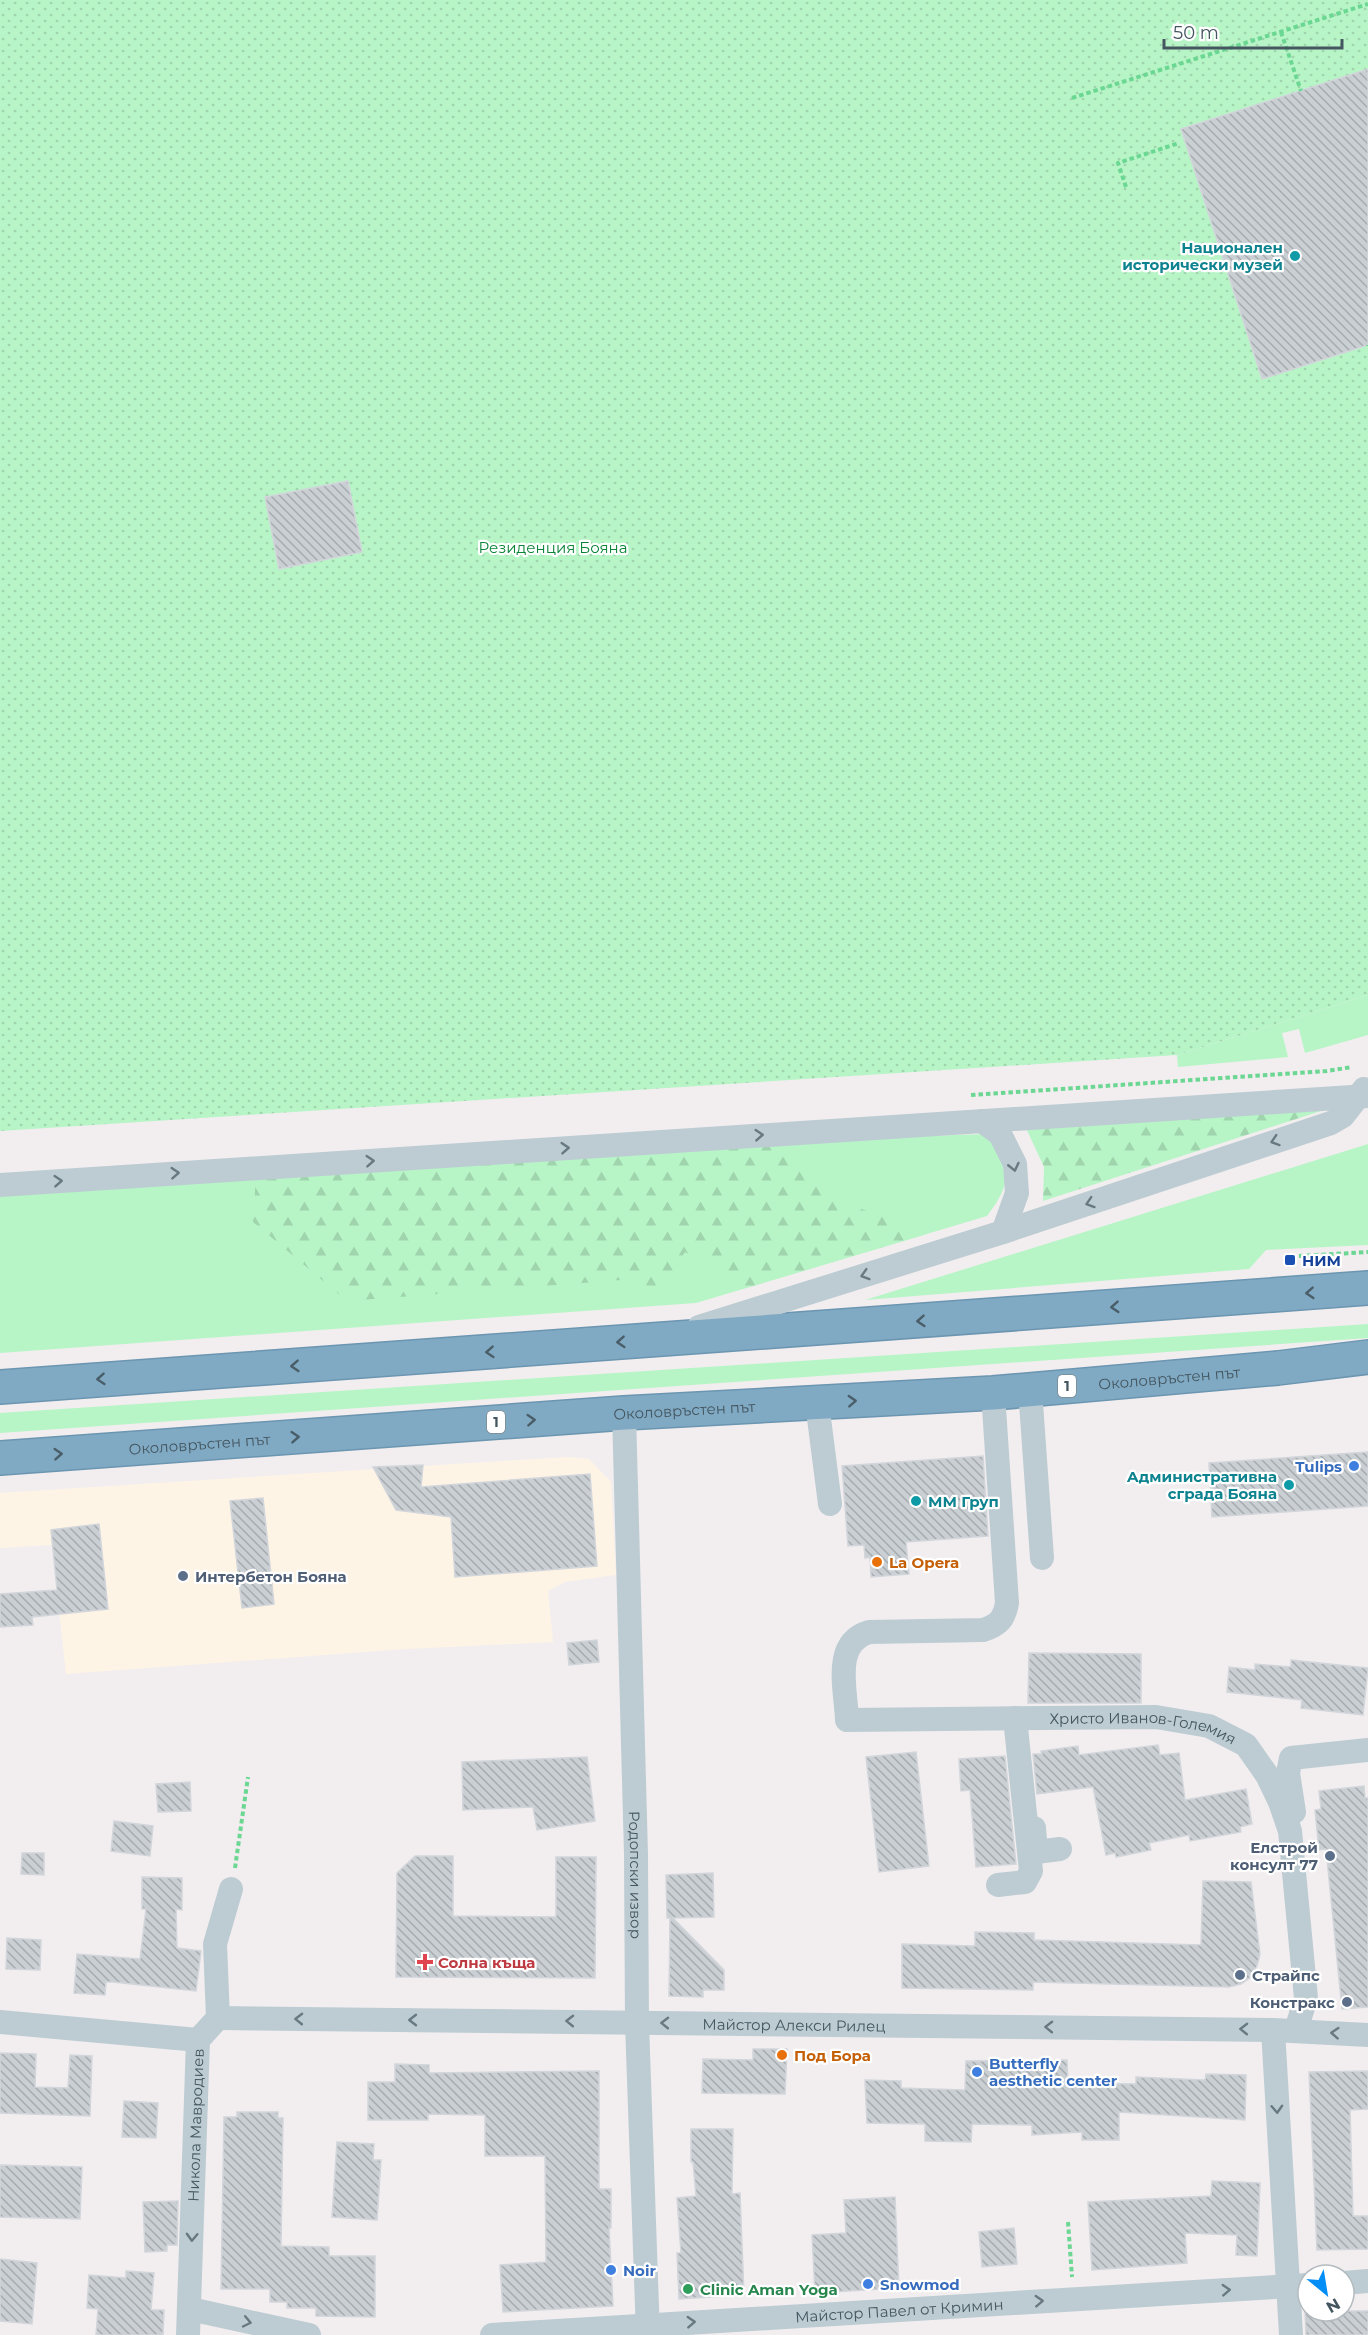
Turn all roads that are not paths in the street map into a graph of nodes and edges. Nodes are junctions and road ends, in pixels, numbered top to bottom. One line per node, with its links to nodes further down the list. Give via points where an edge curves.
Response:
1 (1365, 1092): 2 (street); 4 (street, one-way to 4, via 1331,1123)
2 (982, 1121): 3 (street, one-way to 2); 4 (street, one-way to 4, via 1000,1134 1015,1164 1017,1193)
3 (0, 1185)
4 (1003, 1232): 6 (street, one-way to 6)
5 (1368, 1288): 6 (highway, one-way to 6)
6 (660, 1340): 10 (highway, one-way to 10)
7 (1368, 1357): 8 (highway, Околовръстен път / 1)
8 (1278, 1368): 9 (highway, via 1326,1377); 11 (highway, Околовръстен път / 1)
9 (1368, 1378)
10 (0, 1386)
11 (1030, 1389): 12 (highway, Околовръстен път / 1); 17 (street)
12 (993, 1393): 13 (highway, Околовръстен път / 1, one-way to 12); 18 (street, Христо Иванов-Големия, via 1008,1603 1005,1616 996,1626 983,1630 869,1632 856,1636 847,1646 844,1659 848,1720)
13 (817, 1403): 14 (highway, Околовръстен път / 1); 16 (street)
14 (624, 1413): 15 (highway, Околовръстен път / 1, one-way to 14); 26 (street, Родопски извор, via 636,1854)
15 (0, 1458)
16 (830, 1504)
17 (1042, 1558)
18 (1020, 1718): 20 (street, Христо Иванов-Големия, via 1156,1717 1209,1726 1246,1745 1258,1759); 21 (street, via 1036,1852); 22 (street, via 1031,1871 1025,1882)
19 (1368, 1750): 20 (street, via 1291,1758 1288,1782 1296,1820)
20 (1290, 1831): 27 (street, Христо Иванов-Големия, via 1306,1998)
21 (1060, 1849)
22 (998, 1885)
23 (231, 1889): 24 (street, via 215,1944)
24 (218, 2018): 26 (street, Майстор Алекси Рилец, one-way to 24); 29 (street, Никола Мавродиев)
25 (0, 2022): 29 (street)
26 (636, 2023): 27 (street, Майстор Алекси Рилец, one-way to 26); 34 (street, Родопски извор)
27 (1284, 2030): 28 (street, Майстор Алекси Рилец, one-way to 27); 30 (street, one-way to 30)
28 (1368, 2035)
29 (198, 2040): 33 (street, Никола Мавродиев, one-way to 33)
30 (1296, 2265)
31 (1296, 2285): 34 (street, Майстор Павел от Кримин, one-way to 31)
32 (1296, 2293): 38 (street)
33 (190, 2309): 35 (street, Никола Мавродиев); 36 (street, one-way to 36)
34 (648, 2330): 37 (street, Майстор Павел от Кримин)
35 (188, 2335)
36 (309, 2335)
37 (492, 2335)
38 (1291, 2335)

